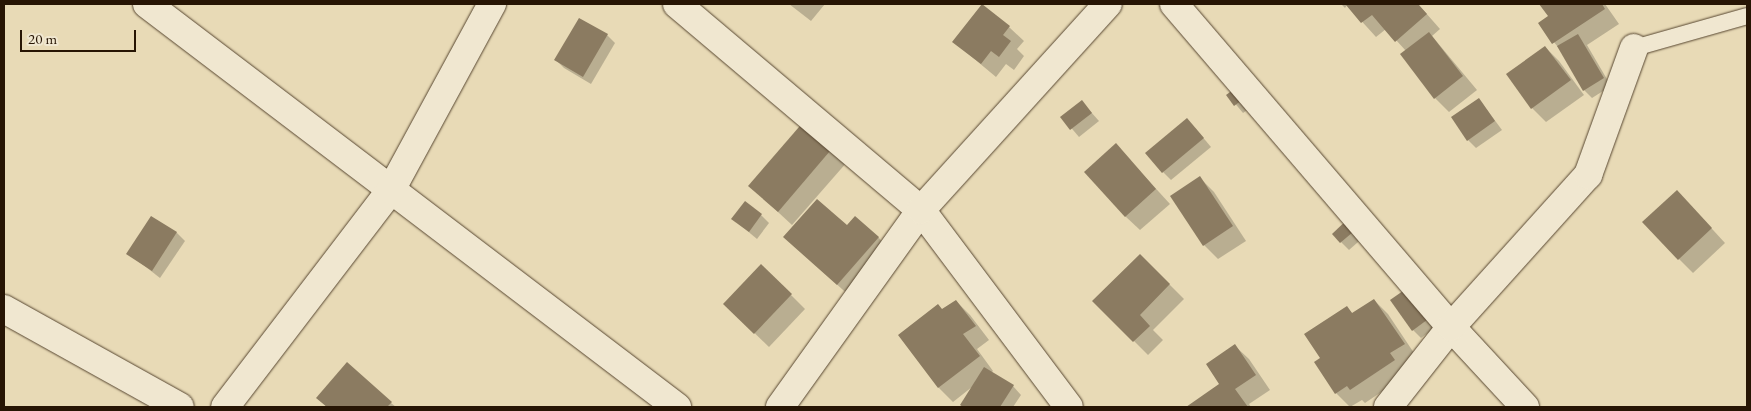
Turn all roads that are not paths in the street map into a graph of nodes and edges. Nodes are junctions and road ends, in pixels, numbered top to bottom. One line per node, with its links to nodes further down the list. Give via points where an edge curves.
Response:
1 (147, 4): 8 (street)
2 (492, 4): 8 (street)
3 (677, 4): 9 (street)
4 (1108, 4): 9 (street)
5 (1174, 4): 11 (street)
6 (1747, 16): 7 (lane)
7 (1634, 48): 11 (street, via 1588,175)
8 (391, 190): 13 (street); 14 (street)
9 (921, 210): 15 (street); 16 (street)
10 (4, 309): 12 (street)
11 (1451, 327): 17 (street); 18 (street)
12 (180, 407)
13 (225, 407)
14 (677, 407)
15 (780, 407)
16 (1069, 407)
17 (1388, 407)
18 (1526, 407)

